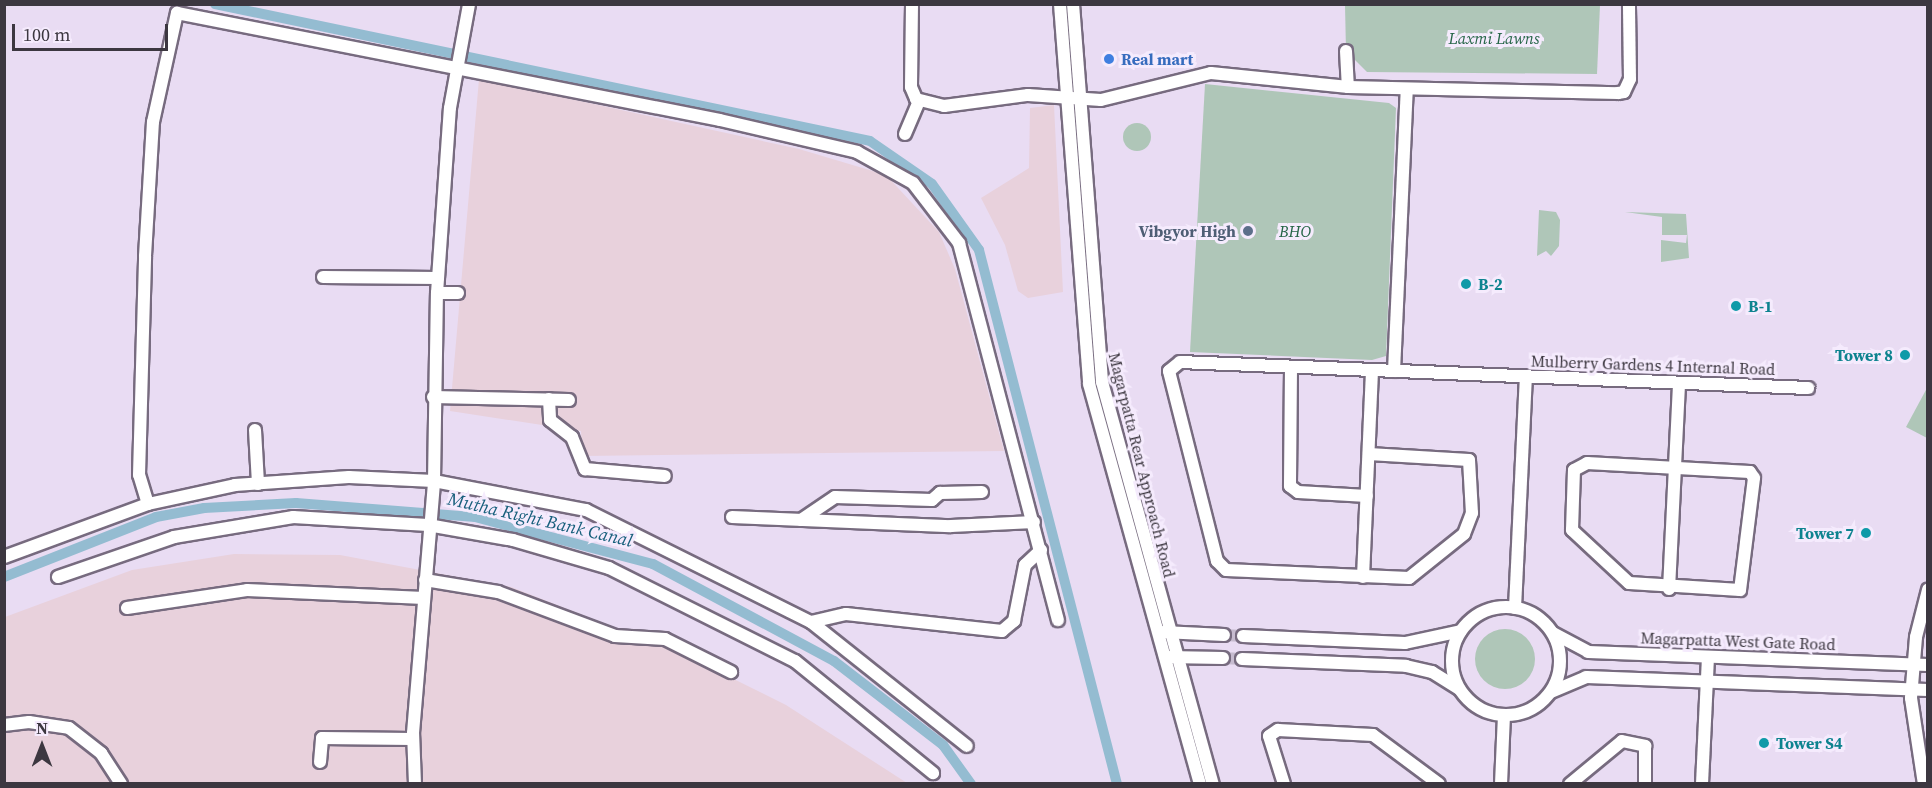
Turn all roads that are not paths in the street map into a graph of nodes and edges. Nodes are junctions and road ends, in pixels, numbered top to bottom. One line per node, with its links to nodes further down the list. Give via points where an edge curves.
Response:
1 (469, 4): 7 (street)
2 (912, 4): 11 (street, via 909,71)
3 (1060, 4): 10 (street, Magarpatta Rear Approach Road)
4 (1073, 4): 10 (street, Magarpatta Rear Approach Road)
5 (1629, 4): 9 (street, via 1630,79 1624,92)
6 (1346, 51): 8 (street)
7 (455, 65): 14 (street); 34 (street, via 177,13 153,122 145,256 139,475); 38 (street, via 857,152 913,183 959,243)
8 (1348, 87): 9 (street); 10 (street, via 1212,73 1177,78 1125,97)
9 (1407, 90): 19 (street)
10 (1070, 96): 11 (street, via 944,106); 52 (street, Magarpatta Rear Approach Road, via 1083,345)
11 (919, 101): 12 (street)
12 (905, 134)
13 (323, 277): 14 (street)
14 (438, 278): 15 (street)
15 (437, 293): 16 (street); 23 (street)
16 (458, 293)
17 (1291, 368): 18 (street, Mulberry Gardens 4 Internal Road); 33 (street, via 1290,486 1298,492); 42 (street, Mulberry Gardens 4 Internal Road, via 1180,362 1169,371 1217,561 1235,572)
18 (1372, 371): 19 (street, Mulberry Gardens 4 Internal Road); 27 (street)
19 (1394, 371): 20 (street, Mulberry Gardens 4 Internal Road)
20 (1521, 376): 21 (street, Mulberry Gardens 4 Internal Road); 48 (street)
21 (1679, 383): 22 (street, Mulberry Gardens 4 Internal Road); 28 (street)
22 (1808, 388)
23 (433, 397): 24 (street); 31 (street)
24 (549, 399): 25 (street); 29 (street, via 550,420 572,437 585,469)
25 (569, 400)
26 (255, 430): 30 (street)
27 (1369, 454): 33 (street); 42 (street, via 1465,457 1471,466 1472,513 1464,534 1419,573 1400,579)
28 (1675, 468): 44 (street); 44 (street, via 1745,469 1754,478 1744,584 1734,593); 44 (street, via 1579,465 1571,520 1578,537 1629,583)
29 (665, 476)
30 (258, 484): 31 (street, via 349,477); 34 (street)
31 (433, 486): 37 (street); 50 (street, via 586,510)
32 (982, 492): 36 (street, via 940,493 932,500 835,497)
33 (1367, 496): 42 (street)
34 (148, 504): 40 (street)
35 (732, 517): 36 (street)
36 (800, 521): 38 (street, via 951,526)
37 (428, 522): 41 (street, via 292,517 174,537); 43 (street); 74 (street, via 513,540 609,568 700,610 795,661)
38 (1034, 522): 39 (street)
39 (1041, 549): 49 (street); 50 (street, via 1025,565 1014,621 1002,631 846,614)
40 (4, 557)
41 (58, 577)
42 (1363, 577)
43 (425, 580): 46 (street); 63 (street, via 498,592 615,636 665,639)
44 (1669, 589)
45 (1928, 590): 61 (street)
46 (424, 598): 47 (street, via 247,590); 71 (street)
47 (127, 608)
48 (1515, 608): 51 (street, via 1485,611); 53 (street, Magarpatta West Gate Road, via 1543,621)
49 (1058, 620)
50 (811, 622): 72 (street)
51 (1461, 631): 55 (street, via 1433,641 1405,643); 65 (street, via 1451,660)
52 (1162, 632): 54 (street); 56 (street, Magarpatta Rear Approach Road); 57 (street, Magarpatta Rear Approach Road)
53 (1552, 633): 58 (street, Magarpatta West Gate Road, via 1588,652); 68 (street, via 1560,663)
54 (1224, 635)
55 (1243, 636)
56 (1162, 657): 57 (street); 77 (street, Magarpatta Rear Approach Road)
57 (1175, 657): 59 (street); 78 (street, Magarpatta Rear Approach Road)
58 (1708, 657): 61 (street, Magarpatta West Gate Road); 64 (street)
59 (1223, 658)
60 (1242, 659): 65 (street, via 1406,666 1432,672)
61 (1912, 664): 62 (street, Magarpatta West Gate Road); 66 (street)
62 (1928, 665)
63 (731, 672)
64 (1708, 682): 66 (street); 68 (street, via 1586,677); 84 (street)
65 (1459, 689): 69 (street, via 1482,710)
66 (1911, 689): 67 (street); 85 (street)
67 (1928, 690)
68 (1551, 692): 69 (street, via 1527,711)
69 (1504, 716): 81 (street)
70 (4, 725): 75 (street, via 29,722 69,728 101,753)
71 (412, 739): 73 (street, via 322,738); 76 (street)
72 (967, 746)
73 (320, 762)
74 (933, 773)
75 (120, 783)
76 (415, 783)
77 (1200, 783)
78 (1213, 783)
79 (1284, 783): 80 (street, via 1269,736 1278,730 1373,735)
80 (1439, 783)
81 (1501, 783)
82 (1570, 783): 83 (street, via 1622,741 1645,746)
83 (1645, 783)
84 (1702, 783)
85 (1924, 783)

